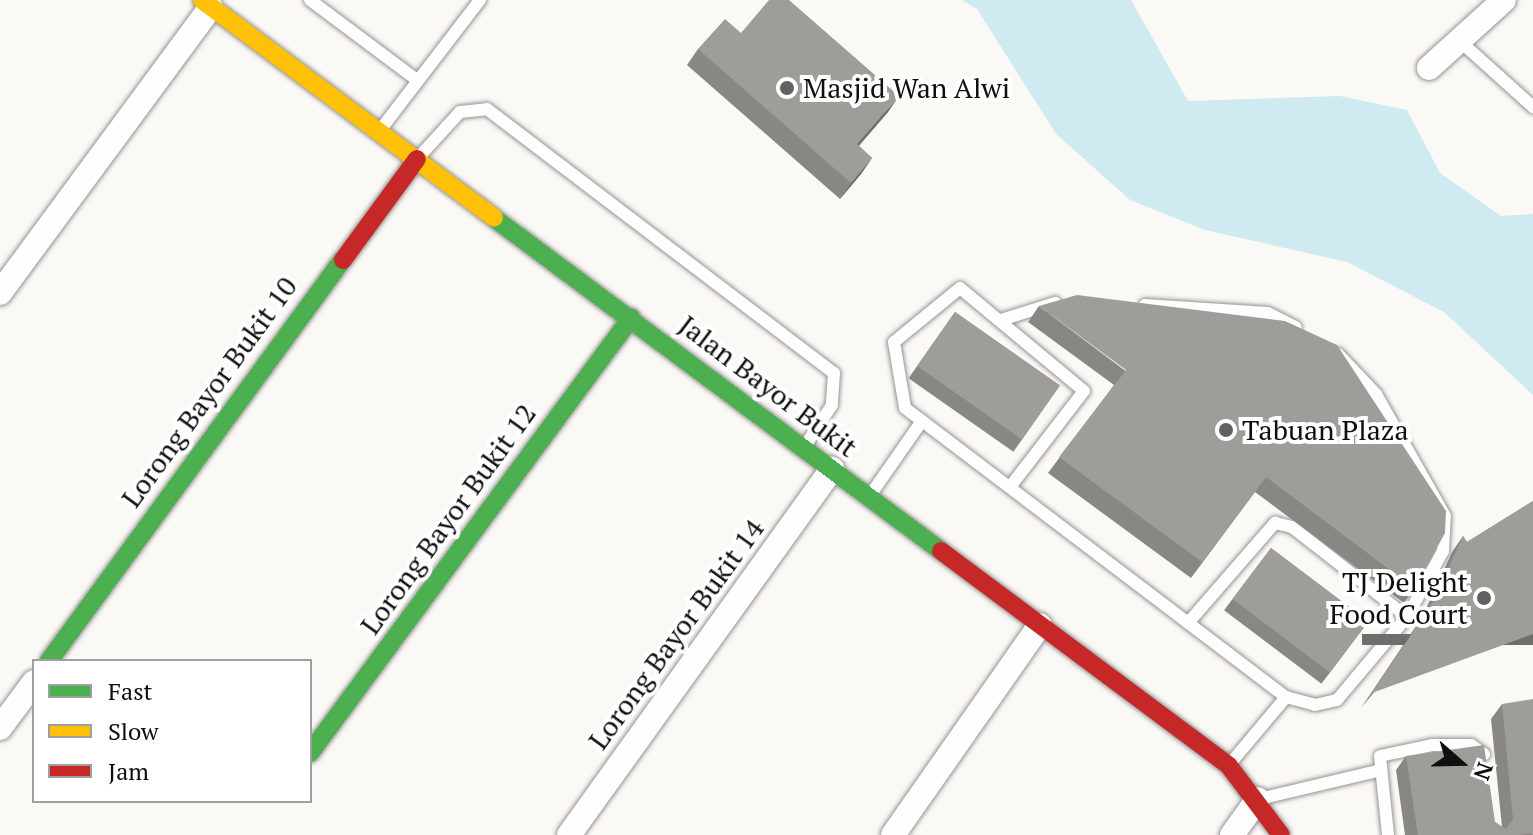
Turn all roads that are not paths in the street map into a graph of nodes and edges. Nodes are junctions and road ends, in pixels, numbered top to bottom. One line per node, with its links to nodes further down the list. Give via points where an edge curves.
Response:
1 (310, 0): 7 (lane)
2 (480, 0): 7 (lane)
3 (1504, 0): 5 (street)
4 (207, 3): 9 (street, Jalan Bayor Bukit); 11 (street)
5 (1462, 43): 6 (street); 8 (lane)
6 (1429, 68)
7 (417, 80): 9 (lane)
8 (1533, 107)
9 (380, 131): 10 (street, Jalan Bayor Bukit)
10 (417, 159): 14 (street, Jalan Bayor Bukit); 19 (lane, via 460,112 487,109 834,373 832,405); 26 (street, Lorong Bayor Bukit 10)
11 (0, 293)
12 (1068, 301): 15 (lane)
13 (1130, 304): 16 (lane, via 1268,313)
14 (631, 318): 19 (street, Jalan Bayor Bukit); 30 (street, Lorong Bayor Bukit 12)
15 (1001, 320): 18 (lane, via 960,288 894,342 905,408); 21 (lane, via 1084,391)
16 (1306, 332)
17 (1319, 341): 23 (lane, via 1376,394 1445,516 1443,551)
18 (922, 421): 21 (lane); 22 (lane)
19 (805, 446): 20 (street, Jalan Bayor Bukit)
20 (832, 469): 22 (street, Jalan Bayor Bukit); 35 (street, Lorong Bayor Bukit 14)
21 (1010, 487): 24 (lane)
22 (870, 497): 25 (street, Jalan Bayor Bukit)
23 (1407, 617): 24 (lane, via 1292,527 1275,523); 28 (lane, via 1337,700 1315,705)
24 (1188, 623): 28 (lane)
25 (1040, 625): 31 (street, Jalan Bayor Bukit); 36 (street)
26 (50, 659)
27 (32, 685): 29 (street)
28 (1286, 697): 31 (lane)
29 (0, 728)
30 (312, 750)
31 (1229, 766): 34 (street, Jalan Bayor Bukit)
32 (1377, 771): 33 (lane, via 1391,751 1471,745 1482,749); 34 (lane); 39 (lane)
33 (1488, 775)
34 (1258, 799): 37 (street); 38 (street, Jalan Bayor Bukit)
35 (569, 835)
36 (893, 835)
37 (1232, 835)
38 (1281, 835)
39 (1388, 835)

